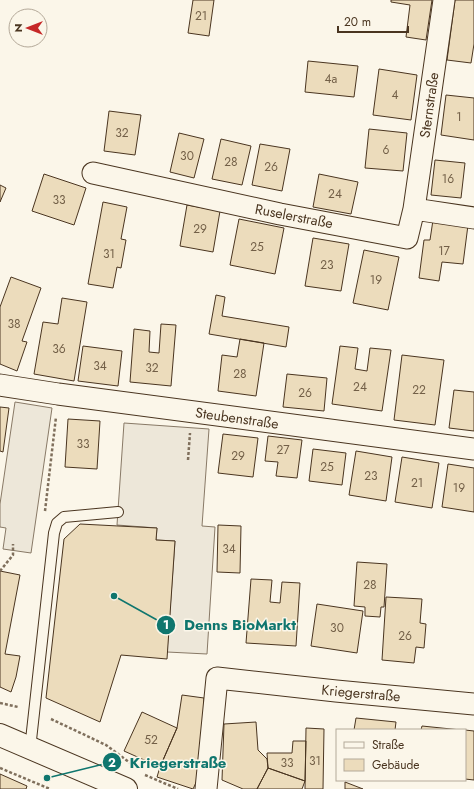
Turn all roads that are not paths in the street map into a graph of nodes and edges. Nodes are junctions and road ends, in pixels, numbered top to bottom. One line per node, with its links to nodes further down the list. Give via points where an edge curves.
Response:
1 (444, 0): 3 (street, Sternstraße)
2 (93, 173): 3 (street, Ruselerstraße, via 280,214 407,238)
3 (414, 209): 4 (street)
4 (474, 218)
5 (0, 385): 6 (street, Steubenstraße)
6 (474, 449)
7 (118, 512): 10 (lane, via 64,517 56,523)
8 (474, 704): 12 (street, Kriegerstraße, via 217,678)
9 (0, 735): 10 (street)
10 (30, 749): 11 (street)
11 (126, 789)
12 (206, 789)

